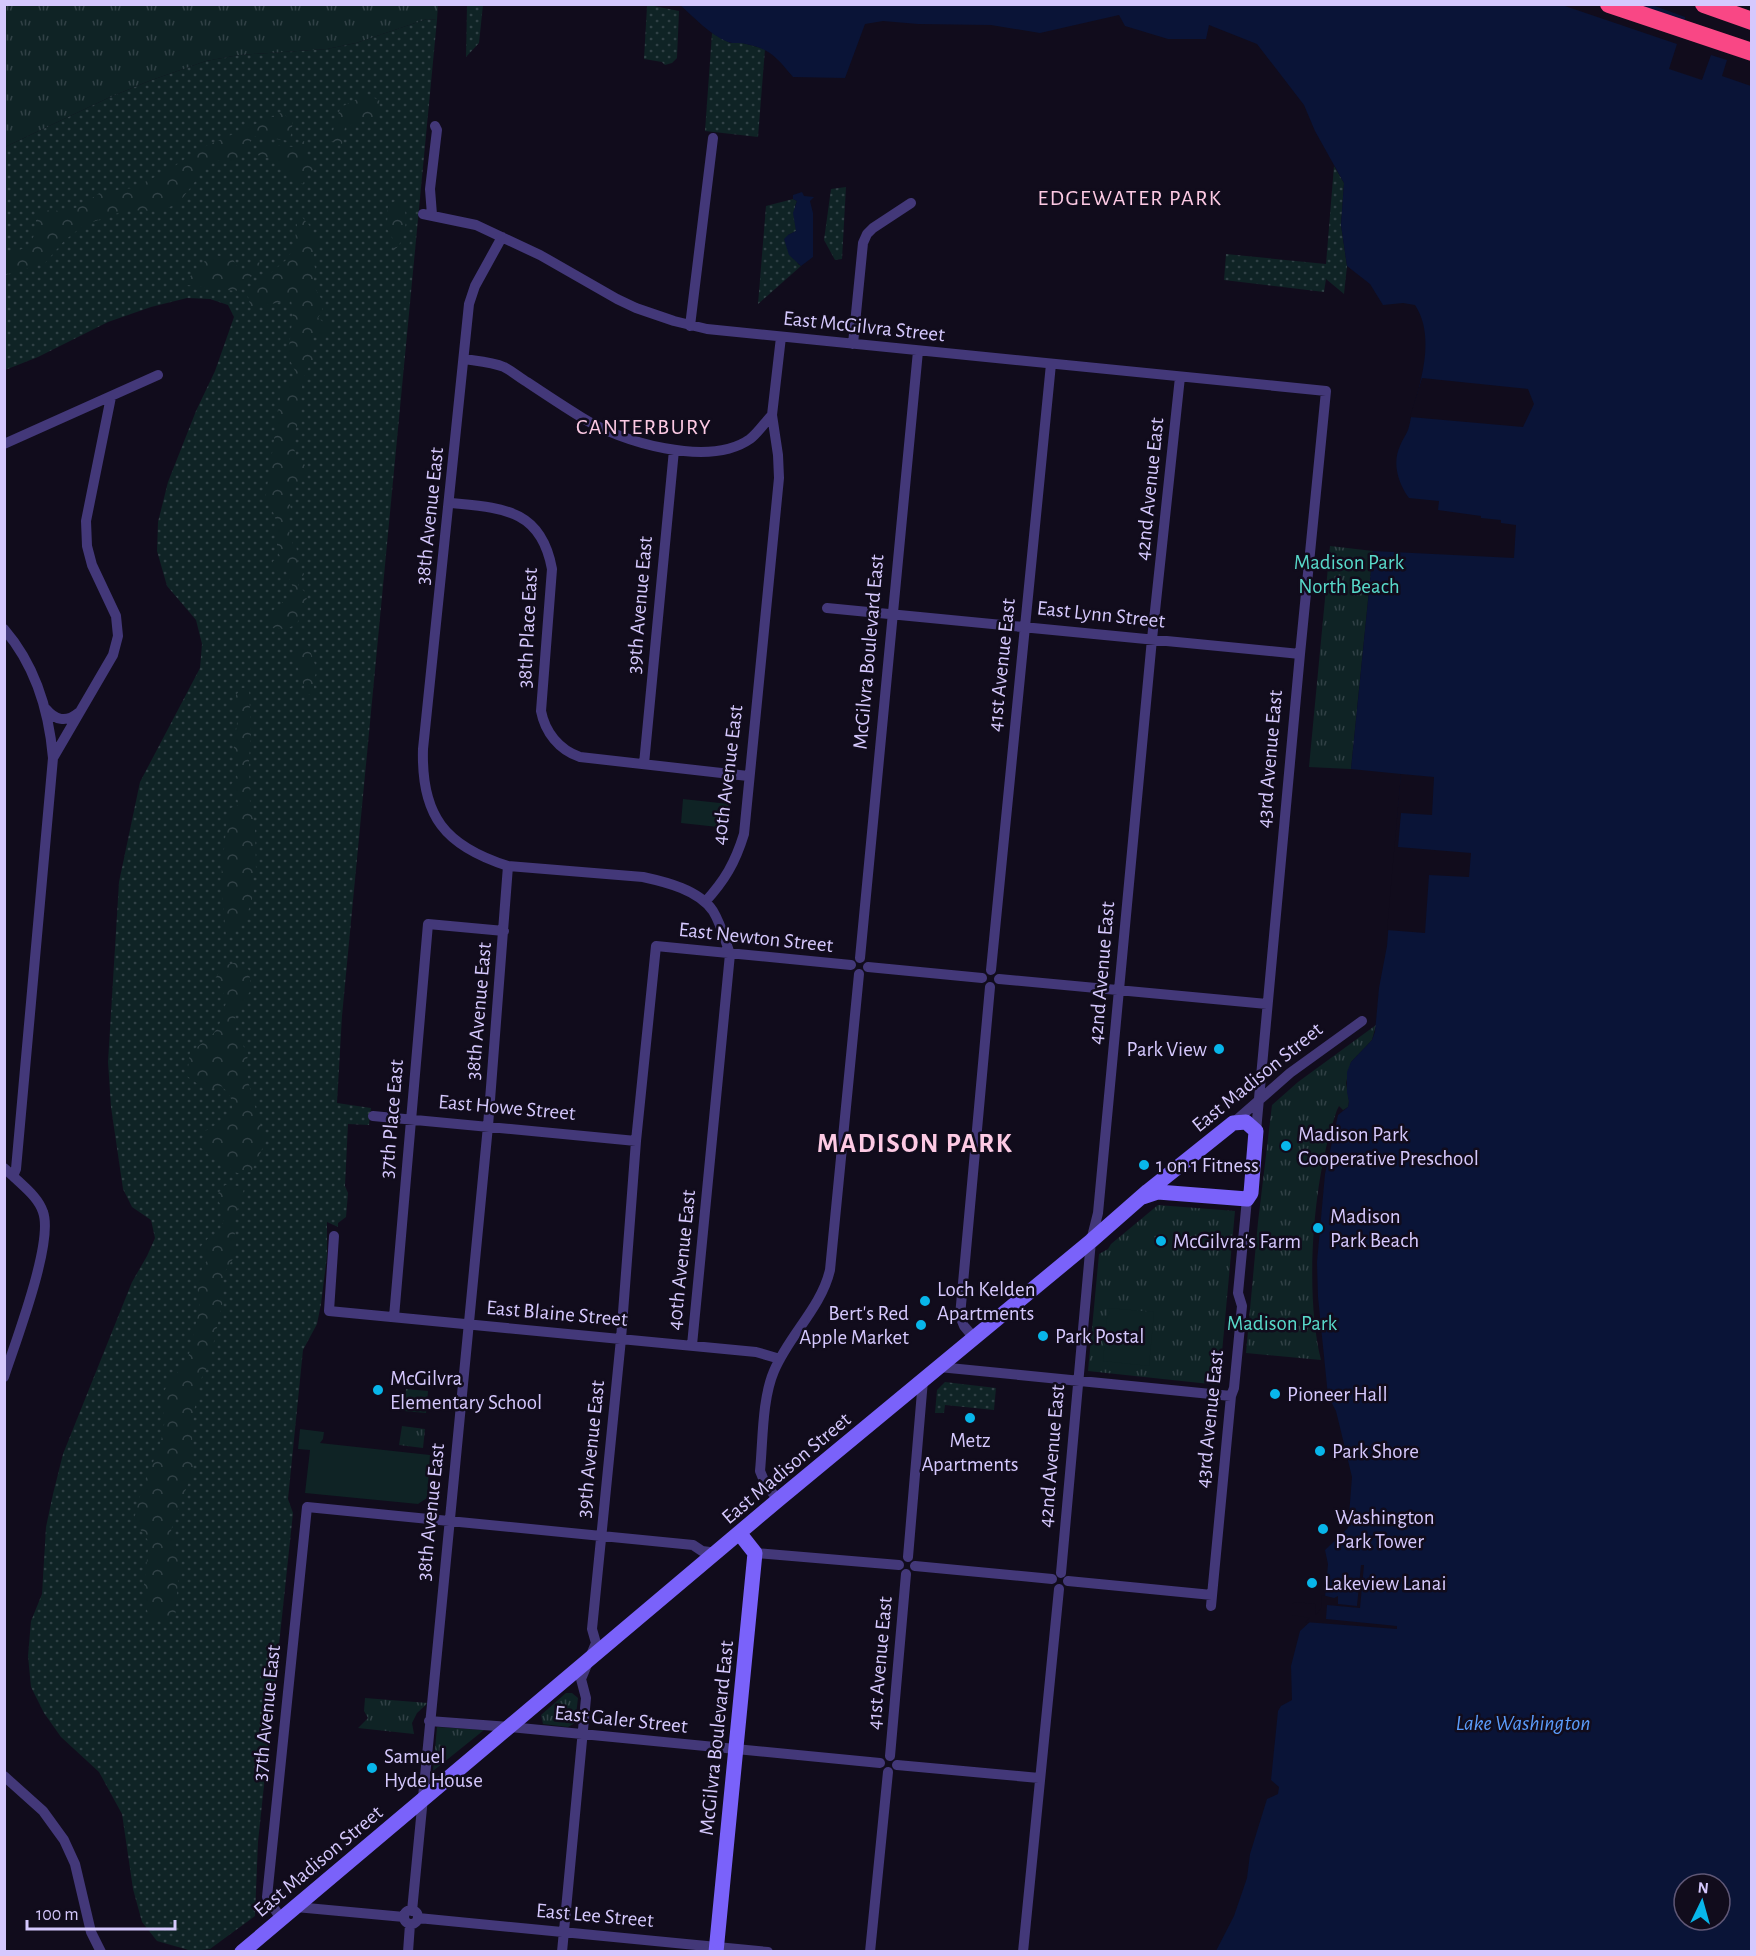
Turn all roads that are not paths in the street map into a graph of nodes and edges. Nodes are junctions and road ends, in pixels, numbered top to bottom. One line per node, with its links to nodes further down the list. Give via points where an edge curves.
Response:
1 (1609, 4): 4 (highway)
2 (1704, 4): 3 (highway)
3 (1752, 21)
4 (1752, 52)
5 (435, 126): 8 (street, East McGilvra Street, via 428,215 470,223)
6 (713, 138): 9 (street)
7 (911, 203): 11 (street, via 867,234 863,243)
8 (502, 237): 9 (street, East McGilvra Street, via 636,308); 13 (street, 38th Avenue East, via 475,286)
9 (690, 326): 10 (street, East McGilvra Street)
10 (781, 337): 11 (street, East McGilvra Street); 19 (street, 40th Avenue East)
11 (854, 344): 12 (street, East McGilvra Street)
12 (918, 351): 14 (street, East McGilvra Street); 24 (street, McGilvra Boulevard East)
13 (464, 359): 21 (street, via 505,368 607,431); 22 (street, 38th Avenue East)
14 (1051, 364): 16 (street, East McGilvra Street); 25 (street, 41st Avenue East)
15 (158, 375): 18 (street)
16 (1180, 376): 17 (street, East McGilvra Street); 27 (street, 42nd Avenue East)
17 (1326, 391): 28 (street, 43rd Avenue East)
18 (111, 397): 20 (street); 30 (street, via 86,522 92,565 116,616 118,636 113,655)
19 (772, 415): 21 (street, via 750,439 730,448); 33 (street, 40th Avenue East, via 779,477)
20 (4, 444)
21 (674, 450): 32 (street, 39th Avenue East)
22 (450, 503): 32 (street, 38th Place East, via 496,507 516,514 528,523 549,553 552,569 542,711 547,729 560,745 580,757); 34 (street, 38th Avenue East, via 423,749 425,789 433,814 447,833 472,852)
23 (827, 608): 24 (street, East Lynn Street)
24 (892, 614): 25 (street, East Lynn Street); 39 (street, McGilvra Boulevard East)
25 (1025, 626): 27 (street, East Lynn Street); 40 (street, 41st Avenue East)
26 (4, 629): 29 (street, via 29,667)
27 (1152, 639): 28 (street, East Lynn Street); 43 (street, 42nd Avenue East)
28 (1300, 654): 44 (street, 43rd Avenue East)
29 (45, 709): 30 (street, via 61,720 71,718); 31 (street)
30 (79, 710): 31 (street)
31 (53, 758): 55 (street)
32 (644, 764): 33 (street)
33 (748, 776): 35 (street, 40th Avenue East, via 744,834 735,861)
34 (508, 866): 35 (street, via 643,877 676,886); 36 (street, 38th Avenue East)
35 (705, 902): 38 (street, 40th Avenue East, via 718,922)
36 (504, 931): 48 (street, 37th Place East, via 428,924); 50 (street, 38th Avenue East)
37 (657, 946): 38 (street, East Newton Street); 52 (street, 39th Avenue East)
38 (730, 954): 39 (street, East Newton Street); 65 (street, 40th Avenue East)
39 (860, 966): 41 (street, East Newton Street); 66 (street, McGilvra Boulevard East, via 830,1270 827,1284)
40 (995, 975): 41 (street, via 985,972); 42 (street, via 996,985); 43 (street)
41 (982, 978): 42 (street)
42 (990, 987): 63 (street, via 960,1316)
43 (1119, 989): 44 (street); 60 (street, 42nd Avenue East, via 1097,1217)
44 (1267, 1004): 46 (street, 43rd Avenue East)
45 (1362, 1021): 46 (street, East Madison Street, via 1290,1073)
46 (1259, 1102): 49 (street, East Madison Street); 51 (street, 43rd Avenue East)
47 (373, 1116): 48 (street, East Howe Street)
48 (410, 1119): 50 (street, East Howe Street); 61 (street, 37th Place East)
49 (1233, 1124): 51 (street, via 1246,1122); 54 (street, East Madison Street)
50 (488, 1126): 52 (street, East Howe Street); 62 (street, 38th Avenue East)
51 (1256, 1131): 58 (street, 43rd Avenue East, via 1251,1193)
52 (636, 1141): 64 (street, 39th Avenue East)
53 (4, 1168): 55 (street)
54 (1173, 1171): 56 (street); 57 (street, East Madison Street)
55 (14, 1176): 68 (street, via 44,1212 44,1248)
56 (1178, 1194): 57 (street, via 1158,1192); 58 (street)
57 (1140, 1198): 60 (street, East Madison Street)
58 (1247, 1199): 71 (street, 43rd Avenue East, via 1238,1293 1242,1306)
59 (334, 1236): 61 (street, East Blaine Street, via 329,1311)
60 (1091, 1241): 63 (street, East Madison Street); 70 (street, 42nd Avenue East)
61 (394, 1317): 62 (street, East Blaine Street)
62 (468, 1324): 64 (street, East Blaine Street); 73 (street, 38th Avenue East)
63 (974, 1338): 67 (street, East Madison Street)
64 (621, 1339): 65 (street, East Blaine Street); 75 (street, 39th Avenue East)
65 (692, 1346): 66 (street, East Blaine Street, via 756,1352)
66 (780, 1359): 72 (street, McGilvra Boulevard East, via 768,1390 760,1471)
67 (939, 1367): 69 (street, East Madison Street); 70 (street)
68 (4, 1377)
69 (923, 1380): 72 (street, East Madison Street); 78 (street)
70 (1078, 1380): 71 (street); 82 (street, 42nd Avenue East)
71 (1231, 1396): 82 (street, 43rd Avenue East, via 1212,1601)
72 (778, 1500): 74 (street, East Madison Street)
73 (449, 1522): 75 (street); 84 (street, 38th Avenue East); 96 (street, 37th Avenue East, via 307,1507 267,1897)
74 (740, 1534): 76 (street); 77 (street, East Madison Street)
75 (601, 1536): 77 (street, via 693,1545); 83 (street, 39th Avenue East, via 592,1629 596,1643)
76 (755, 1552): 79 (street); 87 (street, McGilvra Boulevard East)
77 (718, 1553): 83 (street, East Madison Street)
78 (908, 1557): 79 (street, via 901,1559); 80 (street)
79 (899, 1565): 81 (street)
80 (915, 1566): 81 (street); 82 (street)
81 (906, 1574): 88 (street, 41st Avenue East)
82 (1060, 1580): 92 (street, 42nd Avenue East)
83 (589, 1661): 85 (street, East Madison Street); 86 (street, 39th Avenue East, via 581,1679 586,1698)
84 (429, 1721): 85 (street, East Galer Street); 93 (street, 38th Avenue East)
85 (510, 1727): 86 (street, East Galer Street); 93 (street, East Madison Street)
86 (583, 1734): 87 (street, East Galer Street); 97 (street, 39th Avenue East)
87 (736, 1750): 89 (street, East Galer Street); 99 (street, McGilvra Boulevard East)
88 (890, 1756): 89 (street, via 883,1757); 90 (street, via 896,1759)
89 (880, 1763): 90 (street, via 882,1769)
90 (892, 1768): 92 (street); 104 (street)
91 (4, 1776): 100 (street, via 43,1811 64,1840 75,1864 91,1932)
92 (1039, 1778): 105 (street, 42nd Avenue East)
93 (422, 1801): 94 (street, East Madison Street); 95 (street, 38th Avenue East)
94 (296, 1907): 95 (street, East Lee Street); 96 (street, East Madison Street)
95 (411, 1917): 97 (street, East Lee Street); 101 (street, 38th Avenue East)
96 (281, 1919): 98 (street, East Madison Street)
97 (563, 1931): 99 (street, East Lee Street); 102 (street, 39th Avenue East)
98 (250, 1948)
99 (716, 1949): 103 (street, East Lee Street)
100 (101, 1952)
101 (408, 1952)
102 (562, 1952)
103 (768, 1952)
104 (870, 1952)
105 (1023, 1952)

